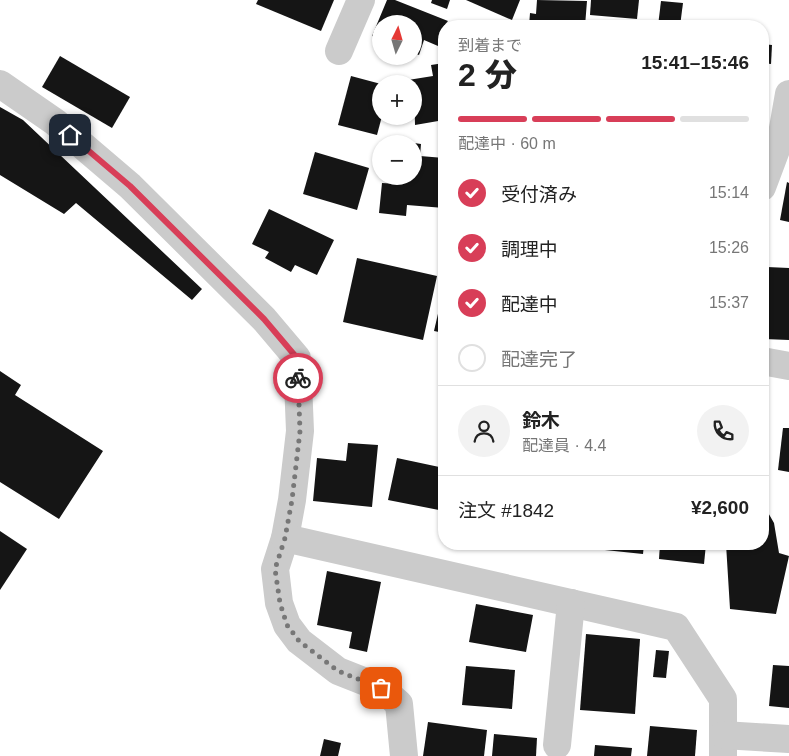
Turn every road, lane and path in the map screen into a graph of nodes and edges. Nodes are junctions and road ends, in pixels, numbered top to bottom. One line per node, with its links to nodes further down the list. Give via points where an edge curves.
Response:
1 (361, 0): 2 (street)
2 (339, 51)
3 (0, 84): 9 (street, via 55,122 130,186 264,319 297,358 300,431)
4 (789, 94): 5 (street)
5 (781, 162): 6 (street)
6 (769, 178)
7 (769, 362): 8 (street)
8 (789, 366)
9 (285, 538): 10 (street); 14 (street, via 275,569 287,625 299,641 338,671 381,688 398,704)
10 (571, 603): 12 (street, via 676,627 723,699); 13 (street)
11 (789, 740): 12 (street)
12 (723, 745)
13 (557, 746)
14 (404, 756)

